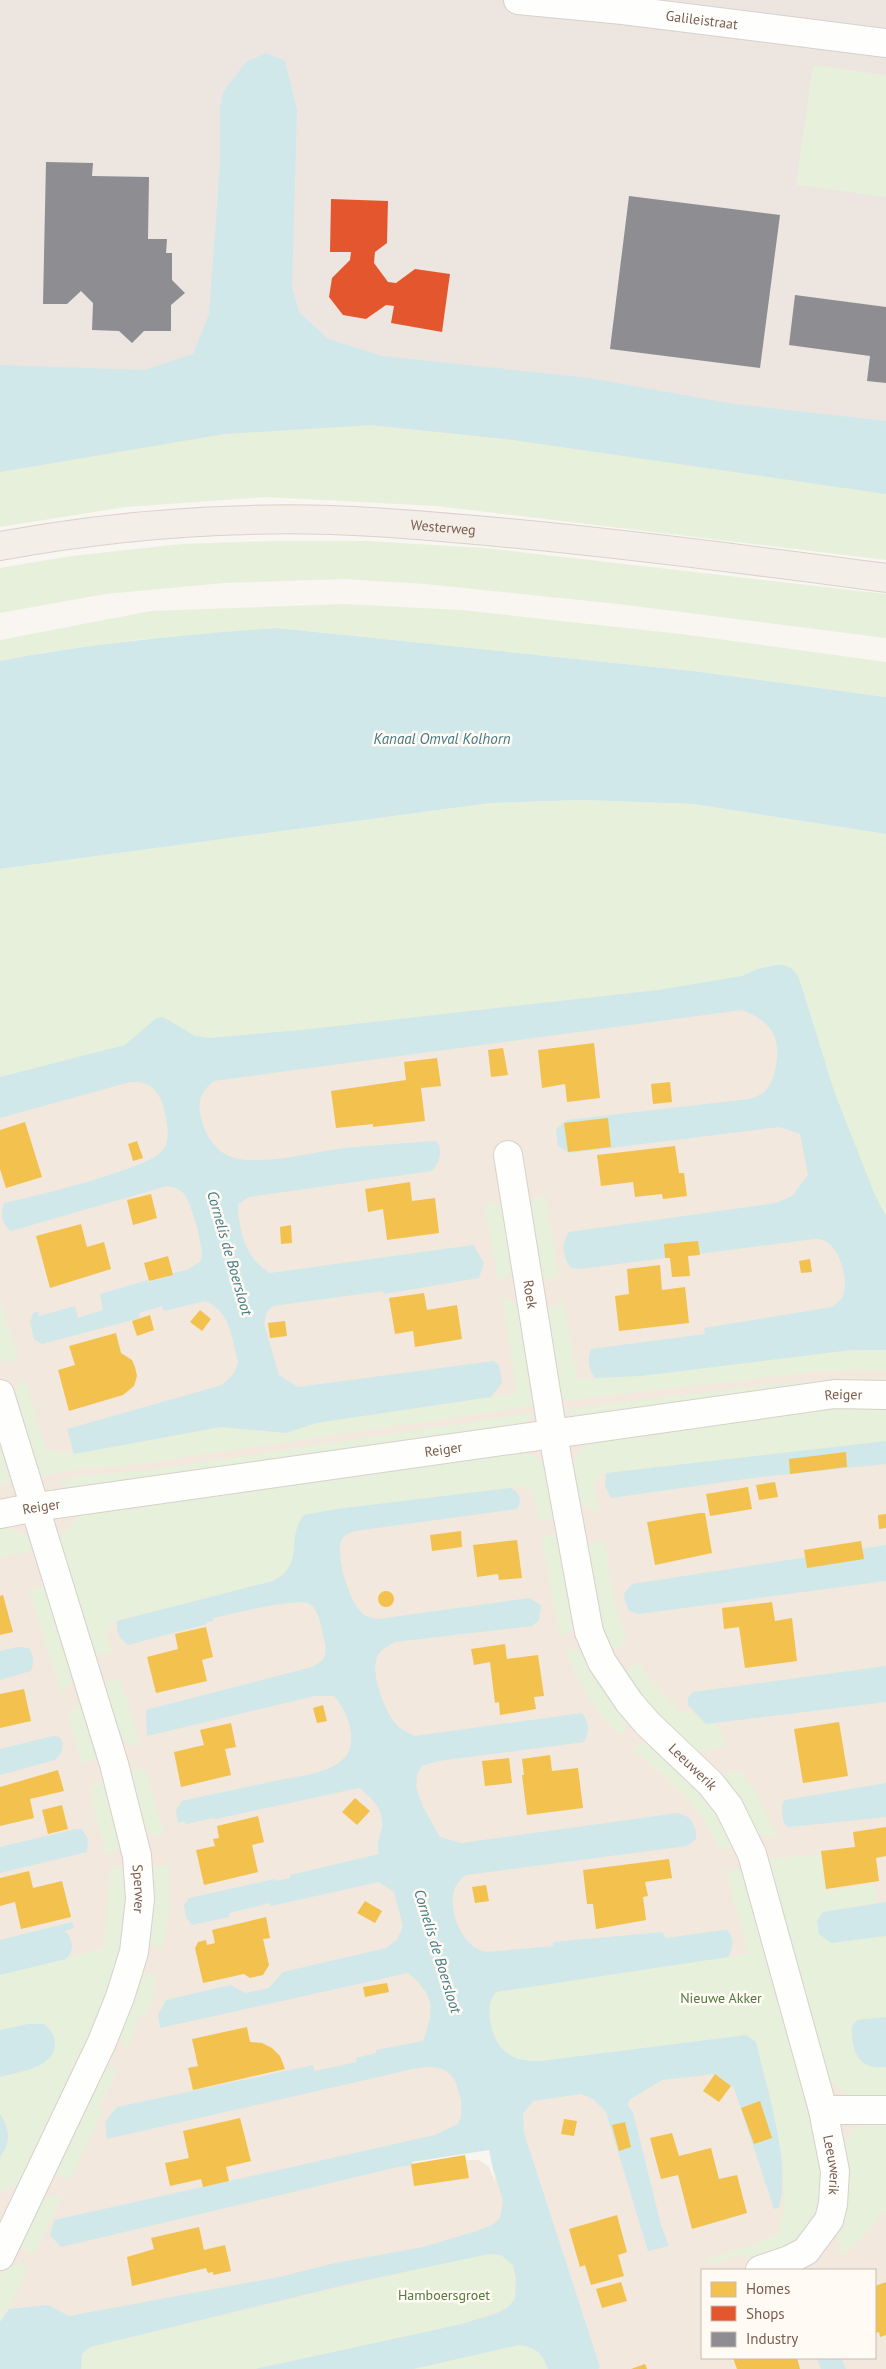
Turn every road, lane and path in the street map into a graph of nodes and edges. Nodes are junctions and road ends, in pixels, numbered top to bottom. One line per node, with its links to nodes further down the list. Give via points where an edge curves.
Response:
1 (518, 0): 2 (street, Galileistraat)
2 (623, 5): 3 (street, Galileistraat)
3 (886, 43)
4 (0, 546): 5 (main road, Westerweg, via 155,525 330,520 651,547)
5 (886, 578)
6 (508, 1155): 9 (street, Roek)
7 (0, 1394): 10 (street, Sperwer)
8 (886, 1395): 9 (street, Reiger, via 835,1394)
9 (553, 1435): 10 (street, Reiger); 12 (street, Leeuwerik, via 590,1632 602,1662 629,1702 711,1784 733,1815 752,1854)
10 (36, 1507): 11 (street, Reiger); 14 (street, Sperwer, via 114,1764 137,1856 140,1899 134,1952 120,1998)
11 (0, 1514)
12 (823, 2110): 13 (street); 15 (street, Leeuwerik, via 835,2171 829,2220 806,2251)
13 (886, 2110)
14 (0, 2256)
15 (763, 2269)

